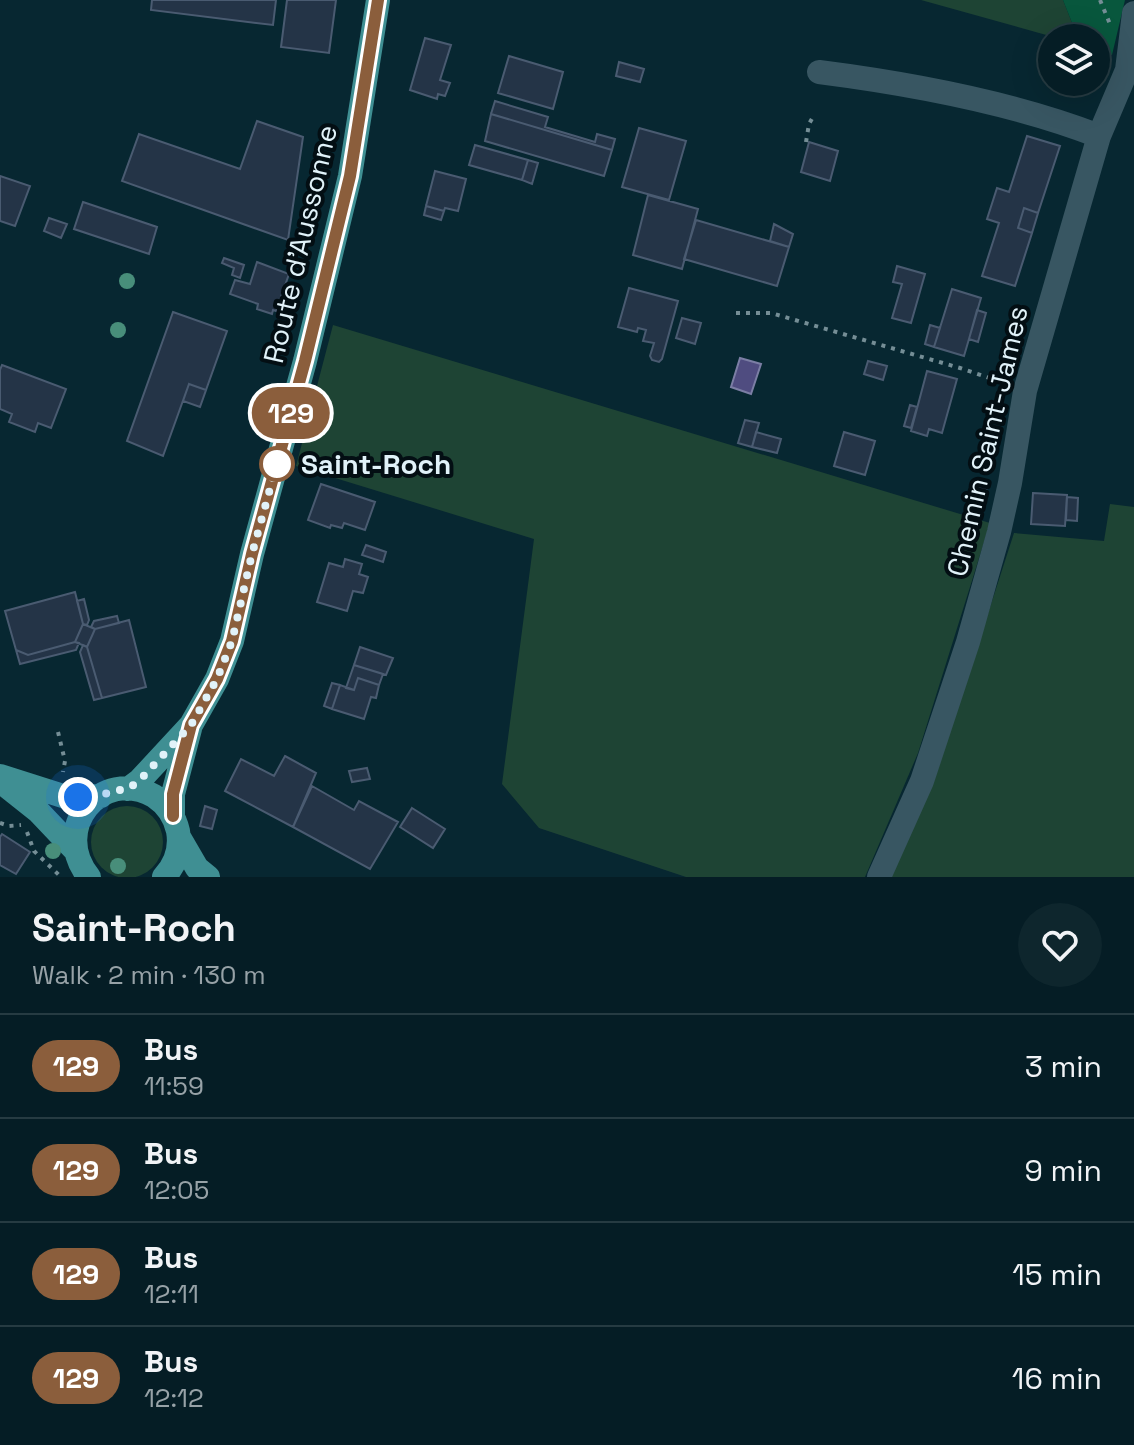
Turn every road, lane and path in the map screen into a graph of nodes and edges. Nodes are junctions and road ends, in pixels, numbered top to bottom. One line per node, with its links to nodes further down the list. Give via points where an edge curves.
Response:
1 (378, 0): 10 (main road, Route d'Aussonne, via 350,176 305,361 232,641)
2 (1134, 13): 4 (street, Chemin Saint-James)
3 (819, 72): 6 (street, via 1018,109)
4 (1131, 78): 6 (street, Chemin Saint-James)
5 (814, 115): 7 (path)
6 (1099, 136): 9 (street, Chemin Saint-James)
7 (806, 142)
8 (736, 313): 9 (path, via 771,313)
9 (1025, 391): 23 (street, Chemin Saint-James, via 1002,520 968,642 922,781)
10 (191, 725): 14 (main road, Route d'Aussonne); 17 (main road, Route d'Aussonne, via 173,794)
11 (58, 732): 13 (path, via 65,761)
12 (0, 778): 15 (main road, via 66,797); 18 (main road)
13 (61, 779)
14 (128, 789): 15 (main road); 17 (main road, via 159,800)
15 (101, 796): 18 (main road, via 82,813)
16 (0, 823): 19 (path, via 27,823 34,851)
17 (176, 826): 21 (main road, Route d'Aussonne, via 179,850); 22 (main road, via 197,868)
18 (75, 850): 20 (main road)
19 (61, 877)
20 (89, 877)
21 (164, 877)
22 (208, 877)
23 (879, 877)

